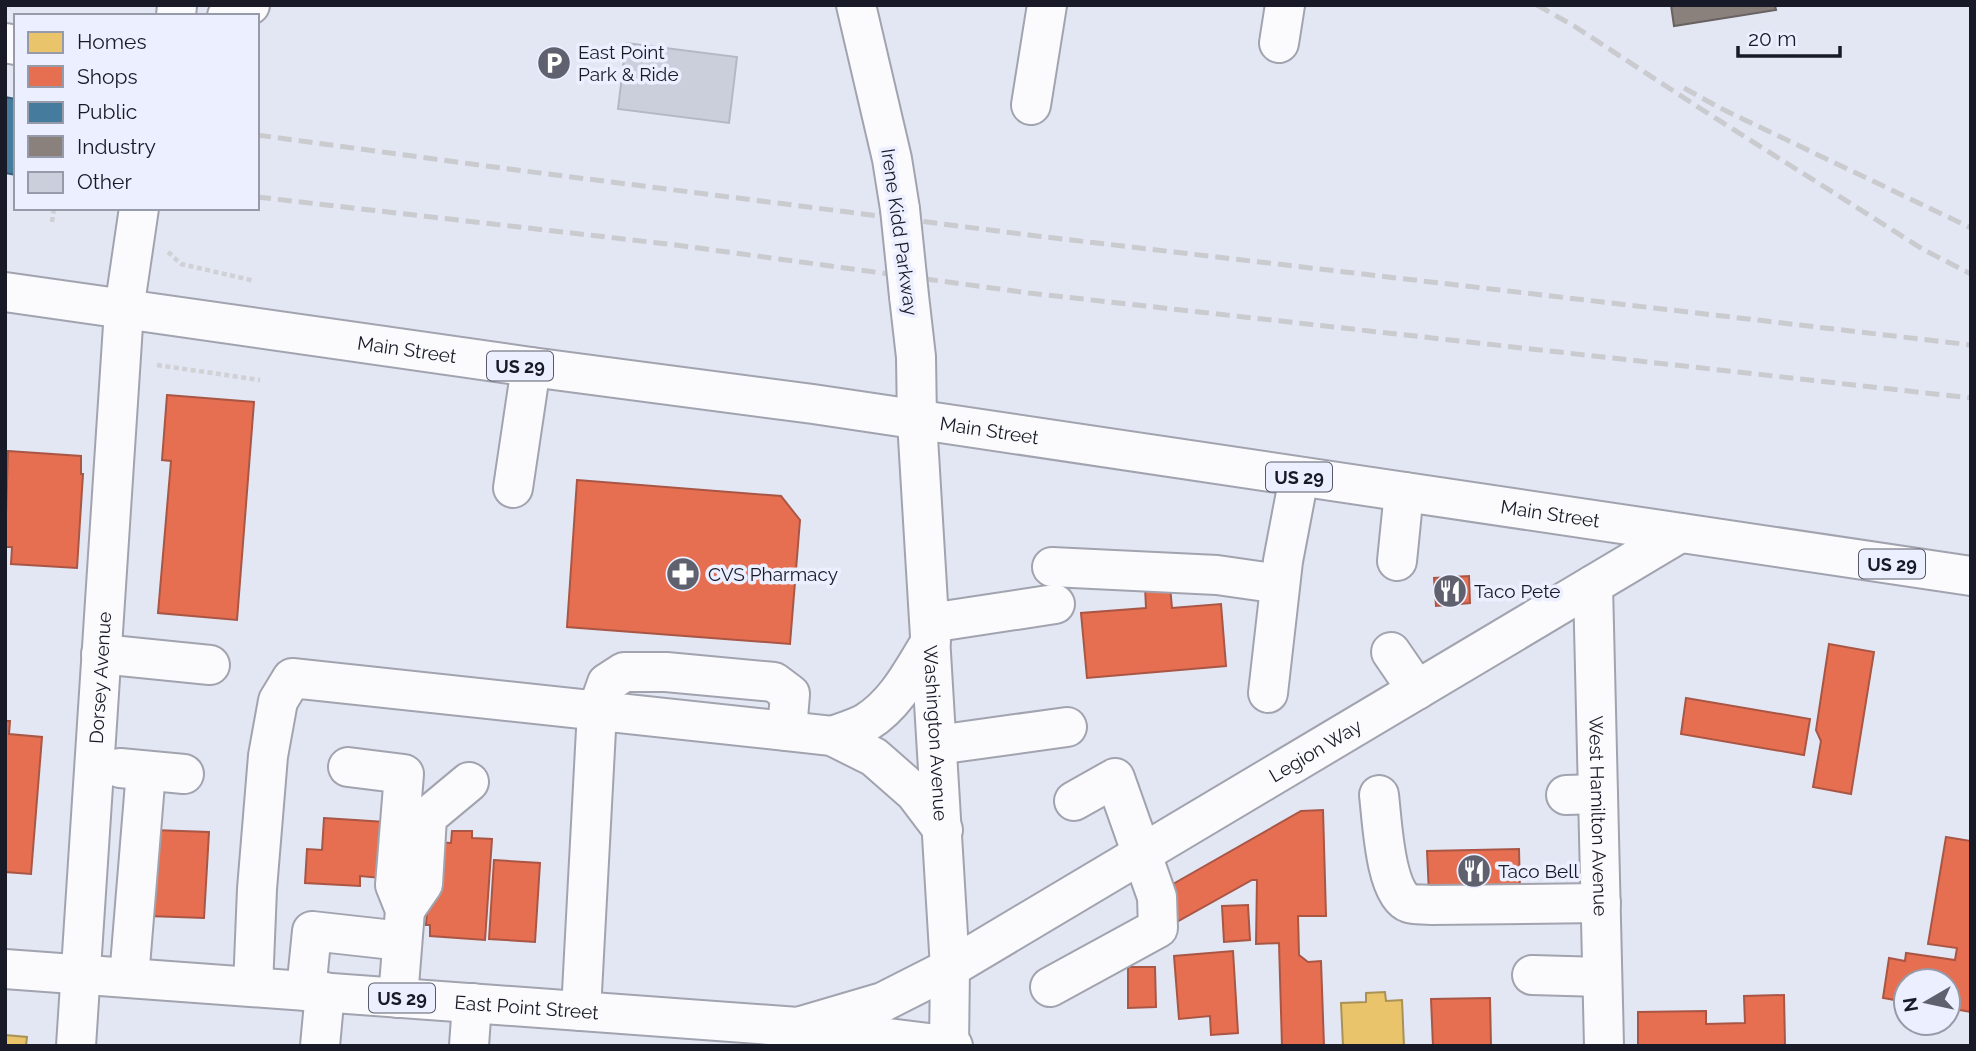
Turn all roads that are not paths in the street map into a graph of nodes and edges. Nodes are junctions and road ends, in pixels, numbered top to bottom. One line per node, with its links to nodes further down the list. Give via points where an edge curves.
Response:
1 (250, 5): 6 (main road)
2 (856, 5): 13 (main road, Irene Kidd Parkway, bridge, via 900,209 916,357)
3 (1041, 5): 5 (main road)
4 (1285, 5): 7 (main road)
5 (1047, 6): 8 (main road)
6 (231, 14)
7 (1279, 43)
8 (1031, 104)
9 (139, 210): 11 (main road, Dorsey Avenue)
10 (5, 292): 11 (main road, Main Street / US 29)
11 (124, 310): 12 (main road, Main Street / US 29); 25 (main road, Dorsey Avenue)
12 (531, 367): 13 (main road, Main Street / US 29); 15 (main road)
13 (917, 421): 14 (main road, Main Street / US 29); 24 (main road, Washington Avenue)
14 (1299, 477): 16 (main road, Main Street / US 29); 21 (main road)
15 (513, 488)
16 (1404, 492): 17 (main road, Main Street / US 29); 18 (main road)
17 (1680, 533): 20 (main road, Main Street / US 29); 22 (main road, Legion Way / US 29)
18 (1397, 561)
19 (1052, 566): 21 (main road, via 1217,575)
20 (1971, 576)
21 (1280, 584): 29 (main road)
22 (1593, 585): 28 (main road, Legion Way / US 29); 43 (main road, West Hamilton Avenue, via 1582,794)
23 (1055, 604): 24 (main road)
24 (930, 632): 32 (main road, via 903,688 866,723); 33 (main road, Washington Avenue)
25 (94, 642): 27 (main road); 34 (main road, Dorsey Avenue, via 85,716)
26 (1391, 652): 28 (main road)
27 (210, 665)
28 (1417, 690): 42 (main road, Legion Way / US 29)
29 (1268, 693)
30 (597, 711): 32 (main road, via 607,682 624,672 774,682 790,694 787,731); 51 (main road, via 292,678 278,701 268,757); 56 (main road)
31 (1067, 727): 33 (main road)
32 (832, 736): 41 (main road, via 874,757 915,793)
33 (937, 744): 41 (main road, Washington Avenue)
34 (94, 766): 36 (main road); 47 (main road, Dorsey Avenue)
35 (348, 767): 44 (main road, via 404,774 395,885)
36 (146, 771): 37 (main road); 50 (main road)
37 (184, 774)
38 (469, 782): 44 (main road, via 427,817 423,884)
39 (1379, 795): 43 (main road, via 1389,872 1396,893 1408,903)
40 (1074, 801): 42 (main road, via 1115,778)
41 (943, 830): 45 (main road, Washington Avenue)
42 (1143, 853): 45 (main road, Legion Way / US 29); 52 (main road, via 1157,897 1158,928)
43 (1601, 902): 49 (main road, West Hamilton Avenue)
44 (403, 925): 53 (main road, via 312,930); 54 (main road)
45 (950, 968): 58 (main road, East Point Street / US 29); 59 (main road, Washington Avenue)
46 (5, 969): 47 (main road, East Point Street / US 29)
47 (81, 974): 50 (main road, East Point Street / US 29); 60 (main road, Dorsey Avenue)
48 (1532, 975): 49 (main road)
49 (1602, 977): 63 (main road, West Hamilton Avenue)
50 (129, 978): 51 (main road, East Point Street / US 29)
51 (253, 987): 53 (main road, East Point Street / US 29)
52 (1050, 987)
53 (316, 992): 54 (main road, East Point Street / US 29); 61 (main road)
54 (398, 998): 55 (main road, East Point Street / US 29)
55 (472, 1003): 56 (main road, East Point Street / US 29); 62 (main road)
56 (580, 1011): 57 (main road, East Point Street / US 29)
57 (705, 1033): 58 (main road, East Point Street / US 29)
58 (797, 1037): 59 (main road, East Point Street)
59 (950, 1045)
60 (76, 1046)
61 (320, 1046)
62 (469, 1046)
63 (1604, 1046)

